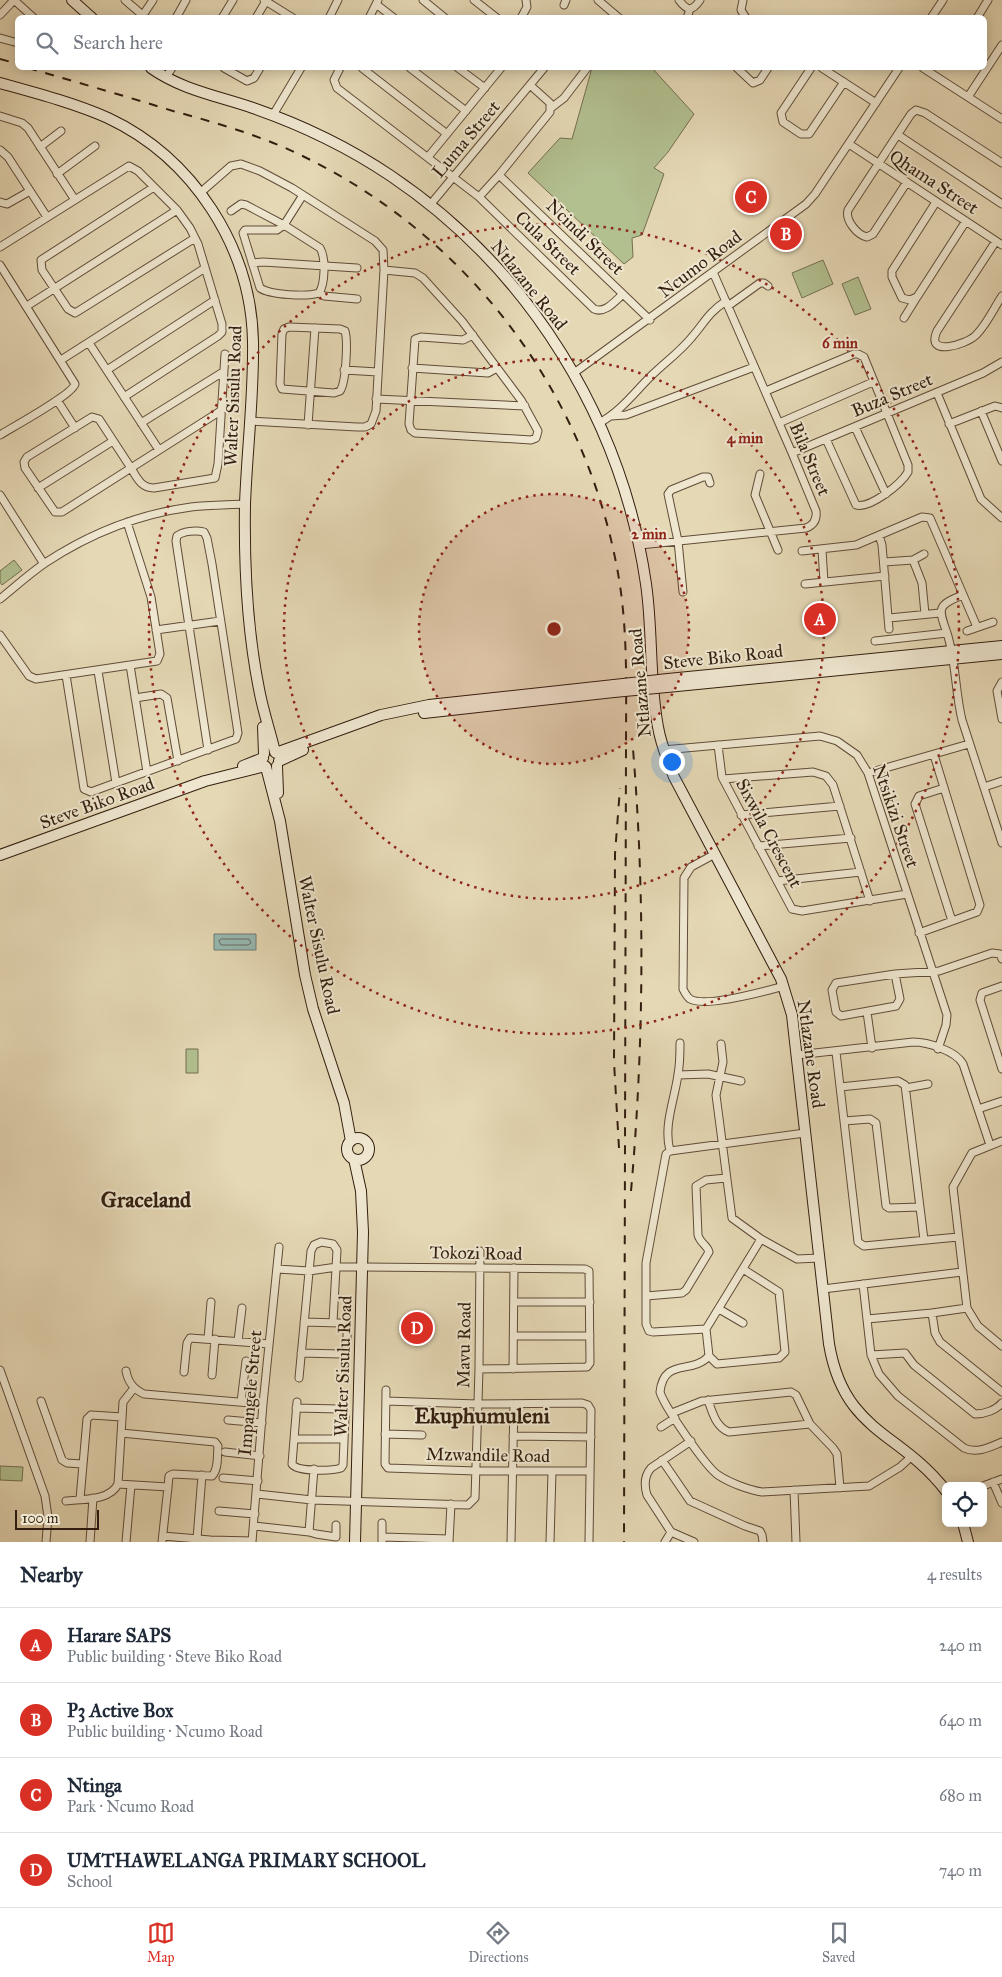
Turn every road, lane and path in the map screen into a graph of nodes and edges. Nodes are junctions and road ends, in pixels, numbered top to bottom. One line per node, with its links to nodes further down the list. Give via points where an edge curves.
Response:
1 (14, 0): 20 (street); 21 (street)
2 (126, 0): 23 (street)
3 (153, 0): 24 (street)
4 (186, 0): 25 (street)
5 (233, 0): 26 (street)
6 (338, 0): 29 (street)
7 (422, 0): 32 (street)
8 (474, 0): 33 (street)
9 (526, 0): 34 (street, via 527,6)
10 (598, 0): 35 (street)
11 (679, 0): 19 (street)
12 (700, 0): 19 (street, via 696,7)
13 (743, 0): 37 (street, via 741,10)
14 (943, 0): 38 (street)
15 (988, 0): 39 (street)
16 (75, 1): 22 (street)
17 (265, 1): 27 (street); 28 (street)
18 (377, 2): 30 (street); 31 (street)
19 (690, 9): 36 (street)
20 (0, 15)
21 (31, 15)
22 (89, 15)
23 (143, 15)
24 (145, 15)
25 (178, 15)
26 (224, 15)
27 (258, 15)
28 (288, 15)
29 (330, 15)
30 (370, 15)
31 (391, 15)
32 (441, 15)
33 (493, 15)
34 (522, 15)
35 (615, 15)
36 (688, 15)
37 (744, 15)
38 (933, 15)
39 (979, 15)
40 (0, 38): 41 (street)
41 (15, 42)
42 (1002, 45): 43 (street)
43 (987, 64)
44 (154, 70): 63 (street, Ntlazane Road)
45 (171, 70): 63 (street)
46 (228, 70): 47 (street, via 247,81 254,78)
47 (259, 70)
48 (300, 70): 73 (street)
49 (339, 70): 82 (street, Cula Street, via 334,80 337,88)
50 (365, 70): 76 (street)
51 (413, 70): 71 (street)
52 (461, 70): 67 (street)
53 (499, 70): 67 (street)
54 (542, 70): 66 (street, Luma Street)
55 (585, 70): 70 (street, via 564,98)
56 (739, 70): 57 (street, via 753,84)
57 (767, 70)
58 (810, 70): 64 (street, via 781,113 783,122 801,134 809,134)
59 (825, 70): 64 (street)
60 (897, 70): 69 (street, Ncumo Road)
61 (925, 70): 68 (street)
62 (983, 70): 68 (street)
63 (166, 77): 73 (street, Ntlazane Road)
64 (844, 82): 69 (street)
65 (0, 83): 91 (street, Walter Sisulu Road, via 66,102 117,123 165,155)
66 (530, 85): 70 (street); 87 (street, Luma Street)
67 (485, 88): 71 (street)
68 (968, 97): 74 (street)
69 (876, 103): 78 (street, Ncumo Road)
70 (551, 108): 86 (street)
71 (466, 110): 76 (street)
72 (0, 116): 80 (street, via 25,125)
73 (273, 116): 98 (street, Ntlazane Road, via 311,131 358,156)
74 (1002, 119)
75 (61, 131): 80 (street)
76 (447, 134): 82 (street)
77 (898, 135): 83 (street); 84 (street, via 912,112 922,111); 97 (street)
78 (849, 144): 83 (street, Qhama Street); 113 (street, Ncumo Road, via 806,204)
79 (95, 146): 85 (street)
80 (40, 147): 85 (street)
81 (0, 150): 90 (street)
82 (428, 157): 87 (street, Cula Street)
83 (879, 164): 88 (street, Qhama Street); 88 (street, via 847,214 860,235 867,237 873,234)
84 (1002, 164)
85 (57, 174): 94 (street)
86 (499, 175): 93 (street); 117 (street, Ncindi Street)
87 (454, 177): 93 (street, Cula Street); 98 (street, Luma Street)
88 (907, 182): 96 (street, Qhama Street)
89 (154, 187): 94 (street, via 129,166); 99 (street); 115 (street, via 43,258 41,265)
90 (30, 191): 95 (street, via 7,204); 101 (street)
91 (200, 193): 92 (street, via 230,166 241,164); 154 (street, Walter Sisulu Road, via 226,233 248,294 253,341)
92 (303, 196): 103 (street); 112 (street, via 381,246)
93 (479, 197): 117 (street, Cula Street, via 594,309 604,310)
94 (74, 200): 101 (street)
95 (0, 202)
96 (936, 202): 102 (street, Qhama Street); 119 (street, via 892,271 900,296 907,300)
97 (1002, 204)
98 (430, 205): 139 (street, Ntlazane Road, via 477,246 505,276 537,316)
99 (177, 210): 104 (street); 115 (street)
100 (231, 211): 103 (street, via 246,204)
101 (47, 217): 106 (street)
102 (966, 221): 105 (street, Qhama Street); 119 (street)
103 (284, 225): 107 (street, via 272,231 246,230 243,238); 109 (street, via 320,248)
104 (195, 238): 110 (street); 115 (street, via 77,312 68,309)
105 (999, 243): 118 (street, via 937,331 937,344 949,348 974,337)
106 (0, 247)
107 (252, 263): 109 (street); 116 (street, via 260,288 265,291)
108 (0, 265): 123 (street)
109 (323, 265): 111 (street); 116 (street)
110 (205, 268): 121 (street); 128 (street)
111 (357, 268)
112 (384, 270): 127 (street, via 419,274); 138 (street)
113 (713, 272): 122 (street, Bila Street); 125 (street, Ncumo Road)
114 (768, 286): 122 (street, via 760,283)
115 (54, 288): 123 (street)
116 (319, 294): 120 (street)
117 (623, 294): 125 (street, Ncindi Street)
118 (1002, 296)
119 (917, 298): 124 (street)
120 (357, 299)
121 (215, 300): 135 (street); 144 (street, via 222,333)
122 (727, 304): 132 (street, Bila Street); 153 (street, via 714,309 693,337)
123 (27, 306): 130 (street)
124 (904, 318)
125 (650, 320): 139 (street, Ncumo Road)
126 (315, 328): 136 (street, via 346,333); 141 (street); 141 (street, via 289,327 282,334 280,386 287,390)
127 (473, 335): 133 (street, via 463,340 417,338); 134 (street)
128 (89, 343): 130 (street); 135 (street)
129 (225, 354): 137 (street)
130 (61, 360): 146 (street, via 76,384)
131 (1001, 364): 143 (street, Buza Street)
132 (754, 367): 142 (street, Bila Street); 153 (street, via 626,415)
133 (412, 368): 134 (street, via 488,372); 147 (street)
134 (497, 368): 148 (street)
135 (107, 370): 144 (street)
136 (344, 370): 138 (street); 141 (street, via 340,391)
137 (224, 372): 150 (street); 155 (street)
138 (378, 372): 145 (street)
139 (574, 373): 156 (street, Ntlazane Road)
140 (873, 382): 142 (street, via 864,357 856,354); 152 (street); 157 (street)
141 (311, 391): 159 (street)
142 (766, 391): 157 (street, Bila Street)
143 (936, 393): 152 (street, Buza Street); 158 (street)
144 (124, 397): 155 (street)
145 (376, 399): 147 (street); 159 (street, via 376,416 369,426)
146 (57, 400): 161 (street); 162 (street)
147 (410, 401): 148 (street); 148 (street, via 409,427 415,433 531,440 536,438 538,431)
148 (525, 406)
149 (1002, 408): 151 (street, via 995,406)
150 (222, 410): 165 (street); 168 (street, via 215,478 150,488 142,484)
151 (981, 411): 158 (street); 167 (street)
152 (886, 414): 160 (street, Buza Street); 172 (street, via 908,468 906,476)
153 (611, 416): 156 (street)
154 (250, 421): 159 (street); 174 (street, Walter Sisulu Road)
155 (141, 423): 165 (street)
156 (599, 423): 180 (street, Ntlazane Road, via 624,487)
157 (779, 423): 166 (street, Bila Street)
158 (949, 424): 175 (street, via 981,499)
159 (308, 425)
160 (855, 427): 163 (street, Buza Street); 172 (street)
161 (75, 428): 164 (street, via 92,417 97,418); 171 (street, via 25,460 25,468)
162 (0, 436)
163 (826, 439): 166 (street, Buza Street); 172 (street, via 854,504 862,506)
164 (113, 442): 168 (street); 171 (street)
165 (159, 450): 168 (street)
166 (792, 453): 177 (street, Bila Street, via 816,518 806,528)
167 (1002, 461)
168 (131, 468): 171 (street, via 60,513 51,509)
169 (760, 474): 177 (street, via 755,495)
170 (710, 483): 179 (street, via 708,477 704,477 668,493)
171 (38, 488)
172 (886, 494)
173 (0, 495): 187 (street)
174 (245, 504): 176 (street, via 191,507); 221 (street, Walter Sisulu Road, via 249,612 265,743)
175 (1002, 518)
176 (127, 522): 187 (street, via 96,534); 202 (street, via 149,589)
177 (770, 532): 179 (street, Bila Street); 181 (street)
178 (879, 536): 182 (street, via 856,546); 186 (street); 192 (street, via 922,517 930,518)
179 (678, 541): 180 (street, Bila Street); 191 (street)
180 (640, 545): 219 (street, Ntlazane Road, via 650,615 656,719)
181 (778, 550)
182 (822, 550): 183 (street); 189 (street)
183 (802, 552)
184 (924, 554): 185 (street)
185 (912, 560): 186 (street); 195 (street, via 922,583)
186 (884, 562): 188 (street)
187 (44, 564): 193 (street)
188 (885, 576): 189 (street); 196 (street)
189 (824, 582): 190 (street)
190 (806, 584)
191 (683, 592)
192 (963, 595): 194 (street, via 944,603); 200 (street)
193 (0, 599)
194 (940, 613): 195 (street); 204 (street)
195 (925, 614): 196 (street)
196 (889, 618): 201 (street)
197 (220, 621): 199 (street); 199 (street, via 207,538 204,532 192,532 178,535 176,541); 218 (street, via 238,736)
198 (993, 622): 200 (street)
199 (189, 626): 202 (street); 218 (street)
200 (977, 627): 203 (street)
201 (890, 629)
202 (156, 630): 210 (street, via 159,659)
203 (967, 631)
204 (947, 633): 206 (street); 208 (street)
205 (0, 635): 212 (street, via 32,678)
206 (875, 640)
207 (1002, 646): 208 (street, Steve Biko Road)
208 (953, 654): 209 (street, Steve Biko Road); 216 (street, via 958,705); 221 (street, Steve Biko Road, bridge, via 614,689 412,715 374,724)
209 (1002, 654)
210 (130, 666): 211 (street); 214 (street)
211 (98, 671): 212 (street); 227 (street)
212 (66, 675): 227 (street, via 84,789 91,792)
213 (1002, 682): 215 (street, via 997,691)
214 (135, 698): 222 (street, via 161,694 167,698); 223 (street)
215 (1002, 719)
216 (970, 744): 220 (street); 228 (street)
217 (718, 745): 219 (street, Ntsikizi Street); 224 (street, Ntsikizi Street, via 827,736 856,755); 225 (street, Sixwila Crescent)
218 (208, 750): 222 (street)
219 (663, 750): 235 (street, Ntlazane Road)
220 (934, 755): 224 (street); 229 (street)
221 (271, 760): 236 (street, Steve Biko Road); 266 (street, Walter Sisulu Road, via 309,992)
222 (178, 761): 223 (street)
223 (147, 772): 227 (street)
224 (868, 773): 239 (street, Ntsikizi Street)
225 (724, 779): 230 (street, via 818,773 830,780); 231 (street, Sixwila Crescent)
226 (1002, 781): 228 (street)
227 (116, 783)
228 (984, 787): 233 (street)
229 (944, 788): 241 (street, via 980,905 977,912); 241 (street, via 919,796 915,804)
230 (840, 806): 231 (street); 232 (street)
231 (741, 815): 234 (street, Sixwila Crescent)
232 (850, 838): 234 (street); 237 (street)
233 (1002, 843)
234 (758, 846): 238 (street, Sixwila Crescent)
235 (715, 854): 246 (street, Ntlazane Road); 246 (street, via 691,867 684,878 684,989 687,996 696,1001 738,998)
236 (0, 855)
237 (861, 872): 238 (street); 240 (street)
238 (777, 881): 240 (street, Sixwila Crescent, via 791,908 797,911)
239 (907, 894): 240 (street, Sixwila Crescent); 242 (street, Ntsikizi Street)
240 (870, 901)
241 (952, 921): 242 (street)
242 (919, 933): 244 (street, Ntsikizi Street)
243 (1002, 959): 244 (street, via 1000,954 992,953)
244 (932, 972): 245 (street); 252 (street, Ntsikizi Street, via 947,1021)
245 (895, 974): 248 (street, via 900,999 898,1005); 248 (street, via 833,985 834,1008 838,1014)
246 (784, 986): 254 (street, Ntlazane Road, via 792,1015)
247 (1002, 986): 255 (street, via 982,993 980,1000)
248 (867, 1012): 251 (street)
249 (680, 1043): 256 (street)
250 (721, 1044): 257 (street, via 723,1062)
251 (872, 1048): 252 (street, via 917,1042); 253 (street)
252 (938, 1049): 263 (street, via 962,1062)
253 (836, 1052): 254 (street); 260 (street)
254 (797, 1056): 265 (street, Ntlazane Road)
255 (1002, 1069)
256 (678, 1075): 257 (street); 270 (street, via 667,1130)
257 (720, 1076): 258 (street); 268 (street, via 716,1095)
258 (742, 1081)
259 (928, 1084): 261 (street)
260 (840, 1087): 261 (street, via 898,1081); 264 (street)
261 (906, 1088): 273 (street)
262 (1002, 1101): 263 (street)
263 (978, 1110): 269 (street)
264 (844, 1121): 273 (street, via 870,1119 876,1123 886,1206); 276 (street, via 858,1242 864,1246)
265 (806, 1133): 268 (street); 279 (street, Ntlazane Road)
266 (356, 1140): 271 (street, via 347,1150 350,1156); 271 (street, via 365,1142 368,1147 367,1154)
267 (1002, 1141): 269 (street)
268 (722, 1144): 270 (street); 272 (street)
269 (990, 1145): 274 (street, via 972,1153 954,1184)
270 (670, 1151): 290 (street, via 666,1154 645,1271)
271 (358, 1159): 281 (street, Walter Sisulu Road)
272 (726, 1178): 275 (street, via 732,1218); 290 (street, via 706,1180 696,1186 698,1235 708,1252 686,1290)
273 (920, 1208): 276 (street)
274 (958, 1237): 276 (street); 287 (street)
275 (761, 1239): 279 (street, via 797,1259); 285 (street)
276 (924, 1240)
277 (279, 1247): 284 (street, Impangele Street)
278 (480, 1251): 282 (street, Mavu Road)
279 (820, 1258): 289 (street, Ntlazane Road)
280 (336, 1267): 281 (street, Tokozi Road); 286 (street, Tokozi Road); 286 (street, via 335,1246 321,1242 312,1248); 300 (street)
281 (362, 1267): 282 (street, Tokozi Road); 373 (street, Walter Sisulu Road)
282 (480, 1268): 283 (street, Tokozi Road); 313 (street, Mavu Road)
283 (514, 1268): 292 (street); 293 (street, Tokozi Road, via 586,1269 589,1271)
284 (277, 1269): 286 (street, Tokozi Road); 307 (street, Impangele Street)
285 (743, 1269): 296 (street); 311 (street, via 779,1292 785,1352 779,1358 721,1365)
286 (309, 1271): 299 (street)
287 (962, 1272): 288 (street); 295 (street)
288 (863, 1284): 289 (street); 298 (street)
289 (823, 1289): 348 (street, Ntlazane Road, via 832,1359 841,1386 863,1418)
290 (646, 1296): 302 (street, via 646,1324 650,1331)
291 (211, 1302): 305 (street)
292 (514, 1302): 293 (street); 303 (street)
293 (590, 1302): 304 (street)
294 (242, 1308): 306 (street)
295 (967, 1308): 297 (street); 308 (street, via 978,1326)
296 (719, 1309): 301 (street); 302 (street)
297 (932, 1313): 298 (street); 322 (street, via 940,1342)
298 (867, 1319): 310 (street)
299 (304, 1322): 300 (street); 309 (street)
300 (333, 1322): 309 (street, via 345,1325 347,1329 344,1352)
301 (743, 1323)
302 (706, 1329): 311 (street)
303 (514, 1336): 304 (street); 314 (street)
304 (590, 1336): 314 (street, via 588,1367)
305 (211, 1339): 306 (street); 317 (street, via 192,1338 187,1343); 318 (street)
306 (238, 1341): 307 (street)
307 (269, 1344): 328 (street, Impangele Street)
308 (1002, 1346)
309 (301, 1353): 319 (street)
310 (871, 1355): 327 (street, via 905,1353 914,1365 975,1414 983,1414); 345 (street, via 879,1374 898,1396 964,1448 979,1450)
311 (709, 1356): 331 (street, via 700,1364 677,1368 665,1376 660,1392)
312 (246, 1361): 326 (street)
313 (479, 1369): 314 (street); 329 (street, Mavu Road)
314 (514, 1369)
315 (0, 1370): 389 (street, via 45,1496 48,1517)
316 (126, 1371): 320 (street)
317 (184, 1372)
318 (212, 1375)
319 (299, 1378)
320 (134, 1388): 326 (street, via 144,1394); 332 (street, via 123,1402)
321 (386, 1390): 325 (street)
322 (1002, 1392)
323 (708, 1400): 331 (street); 335 (street, via 791,1392 796,1395); 335 (street, via 723,1430 729,1432)
324 (41, 1401): 350 (street, via 62,1460)
325 (386, 1401): 329 (street); 338 (street)
326 (242, 1402): 328 (street)
327 (1002, 1403)
328 (263, 1404): 334 (street, Impangele Street)
329 (478, 1404): 330 (street); 352 (street, Mavu Road)
330 (514, 1404): 340 (street); 341 (street, via 588,1405 591,1410)
331 (674, 1416): 336 (street); 344 (street)
332 (122, 1417): 337 (street); 350 (street, via 88,1416)
333 (228, 1420): 334 (street)
334 (262, 1423): 347 (street, Impangele Street)
335 (810, 1424): 366 (street, via 837,1454)
336 (662, 1427)
337 (121, 1432): 356 (street, via 215,1442 218,1446 216,1472 212,1476); 361 (street)
338 (385, 1434): 339 (street); 352 (street, Mzwandile Road, via 388,1468)
339 (422, 1435)
340 (513, 1436): 341 (street); 353 (street)
341 (591, 1437): 355 (street)
342 (294, 1438): 343 (street); 343 (street, via 296,1405 343,1411); 351 (street, via 292,1464 297,1469)
343 (344, 1439): 351 (street, via 341,1468)
344 (691, 1441): 349 (street); 367 (street, via 719,1475 755,1491)
345 (1002, 1442)
346 (225, 1452): 347 (street)
347 (260, 1456): 359 (street, Impangele Street)
348 (911, 1457): 364 (street, Ntlazane Road); 366 (street, via 869,1486)
349 (662, 1460): 383 (street, via 647,1472 645,1489 646,1496); 399 (street, via 690,1501 760,1530)
350 (82, 1464): 370 (street)
351 (314, 1470): 371 (street)
352 (476, 1471): 353 (street, Mzwandile Road); 375 (street, Mavu Road, via 473,1502 468,1505)
353 (513, 1471): 354 (street, Mzwandile Road); 394 (street)
354 (552, 1471): 355 (street, Mzwandile Road); 395 (street)
355 (590, 1471): 396 (street)
356 (202, 1476): 365 (street, via 173,1474 169,1476); 385 (street)
357 (223, 1478): 359 (street)
358 (1002, 1480): 360 (street)
359 (258, 1482): 368 (street, Impangele Street)
360 (993, 1482): 362 (street); 374 (street)
361 (118, 1484): 363 (street); 369 (street, via 108,1495)
362 (987, 1484)
363 (131, 1485): 365 (street); 391 (street)
364 (942, 1486)
365 (168, 1487): 384 (street)
366 (840, 1488): 367 (street)
367 (794, 1490): 400 (street)
368 (257, 1494): 371 (street, Mavu Road); 377 (street, Impangele Street)
369 (93, 1498): 370 (street); 390 (street)
370 (80, 1499): 372 (street)
371 (312, 1500): 373 (street, Mavu Road); 382 (street)
372 (66, 1501)
373 (356, 1502): 375 (street, Mavu Road); 393 (street, Walter Sisulu Road)
374 (1002, 1503)
375 (451, 1504): 388 (street)
376 (219, 1511): 377 (street)
377 (255, 1514): 380 (street, Impangele Street)
378 (382, 1523): 386 (street)
379 (336, 1525): 382 (street, via 336,1537)
380 (254, 1526): 382 (street); 392 (street, Impangele Street)
381 (964, 1527): 401 (street)
382 (309, 1532)
383 (671, 1532): 397 (street); 398 (street)
384 (162, 1539): 385 (street)
385 (197, 1539): 387 (street)
386 (382, 1540): 388 (street)
387 (210, 1541): 392 (street)
388 (449, 1541)
389 (46, 1542)
390 (90, 1542)
391 (126, 1542)
392 (252, 1542)
393 (355, 1542)
394 (511, 1542)
395 (550, 1542)
396 (589, 1542)
397 (665, 1542)
398 (694, 1542)
399 (763, 1542)
400 (796, 1542)
401 (968, 1542)

